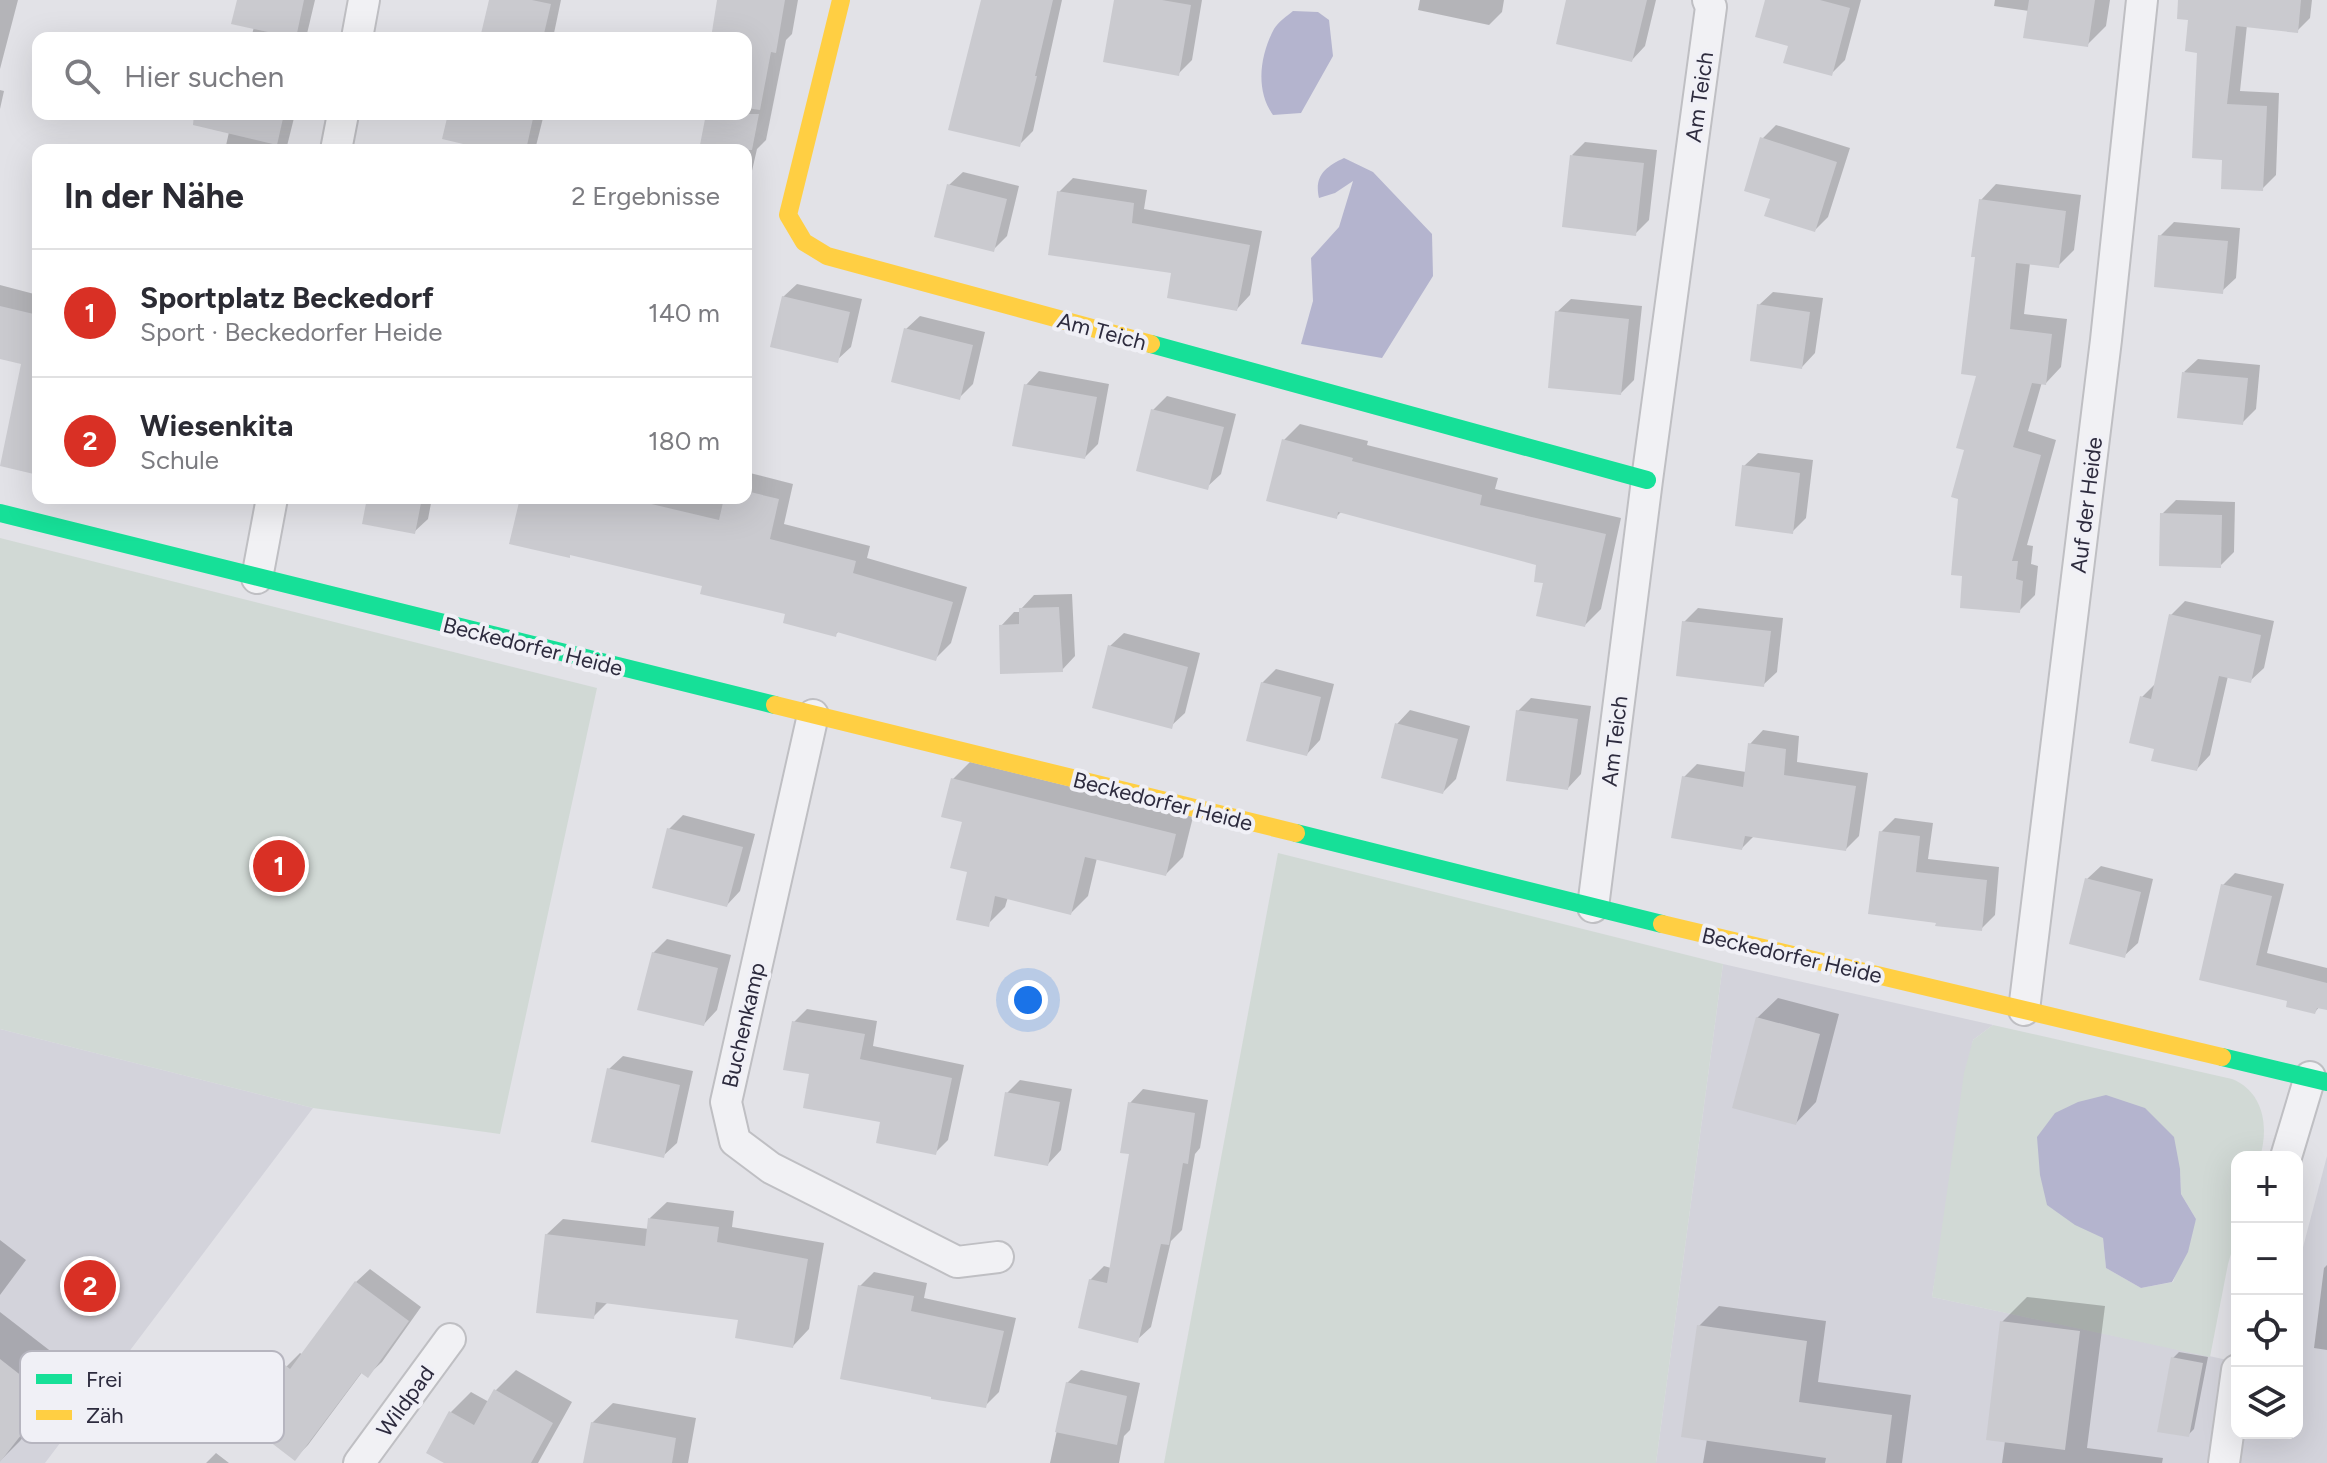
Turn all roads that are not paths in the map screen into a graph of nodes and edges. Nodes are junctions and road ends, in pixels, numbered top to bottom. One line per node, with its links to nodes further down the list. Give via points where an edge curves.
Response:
1 (364, 0): 5 (street)
2 (841, 0): 8 (street, Am Teich, via 788,215 804,242 827,256)
3 (1708, 0): 8 (street, Am Teich)
4 (2142, 0): 14 (street, Auf der Heide)
5 (358, 32)
6 (342, 120): 7 (street)
7 (337, 144)
8 (1647, 480): 13 (street, Am Teich)
9 (271, 504): 11 (street)
10 (0, 513): 11 (street, Beckedorfer Heide)
11 (257, 578): 12 (street, Beckedorfer Heide)
12 (813, 715): 13 (street, Beckedorfer Heide); 17 (street, Buchenkamp, via 726,1102 735,1141 771,1168 957,1262)
13 (1593, 907): 14 (street, Beckedorfer Heide)
14 (2024, 1010): 15 (street, Beckedorfer Heide)
15 (2319, 1079): 16 (street)
16 (2289, 1151)
17 (998, 1257)
18 (450, 1339): 20 (street, Wildpad)
19 (2231, 1413): 21 (street)
20 (359, 1463)
21 (2224, 1463)

